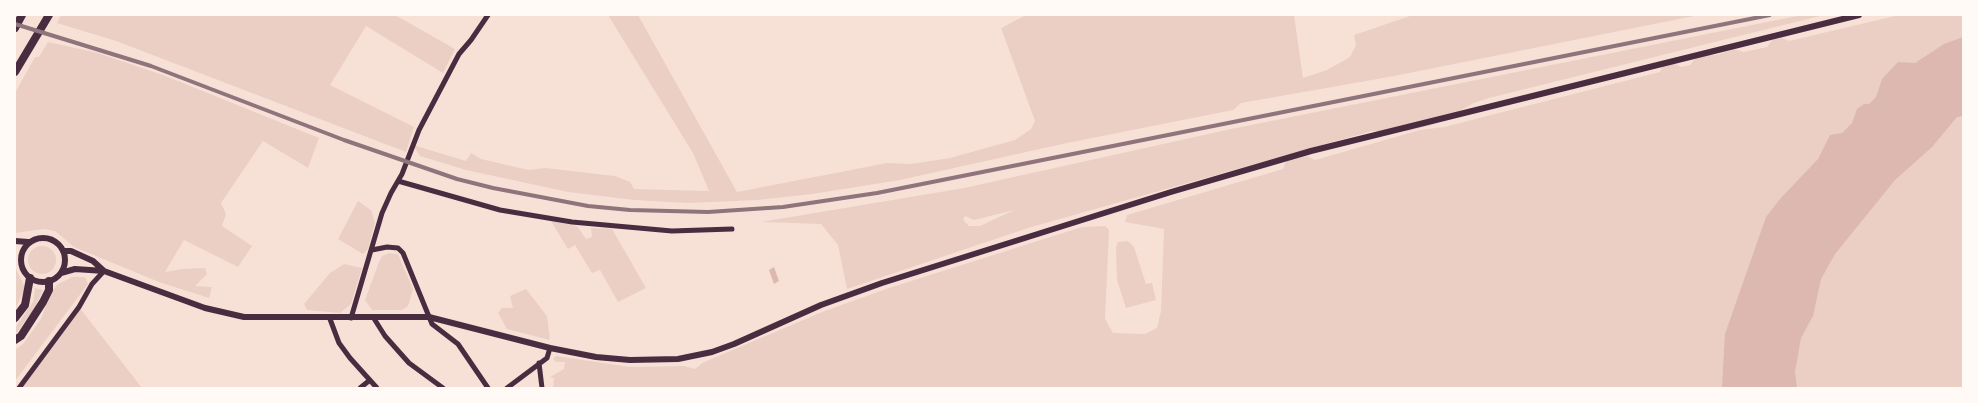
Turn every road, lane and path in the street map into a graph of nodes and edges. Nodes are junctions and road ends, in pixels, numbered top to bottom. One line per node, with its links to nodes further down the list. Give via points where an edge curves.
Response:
1 (22, 15): 5 (highway)
2 (49, 15): 6 (highway)
3 (488, 15): 7 (street, via 459,54)
4 (1859, 15): 25 (street, via 1311,151 865,289 813,308 734,344 694,356 630,360)
5 (15, 28)
6 (15, 72)
7 (398, 181): 8 (street, via 500,210 572,222 672,231); 11 (street, via 382,213)
8 (732, 229)
9 (15, 241): 10 (street)
10 (28, 242): 12 (street, via 50,239); 14 (street)
11 (372, 250): 20 (street, via 388,247 398,248 403,253); 23 (street)
12 (63, 251): 15 (street, via 93,260); 16 (street)
13 (15, 254): 14 (street)
14 (20, 260): 17 (street, via 23,271)
15 (104, 271): 16 (street, via 75,269); 22 (street, via 205,308 231,314 264,318); 28 (street)
16 (61, 273): 18 (street)
17 (30, 278): 18 (street, via 39,282); 21 (highway, via 25,305)
18 (49, 281): 24 (highway, via 43,302)
19 (373, 317): 20 (street); 23 (street); 31 (street, via 409,363)
20 (429, 317): 25 (street); 32 (street, via 432,324 458,344)
21 (15, 318)
22 (330, 318): 23 (street); 27 (street, via 339,343)
23 (351, 318)
24 (15, 340)
25 (550, 348): 26 (street, via 547,358)
26 (539, 363): 33 (street); 34 (street)
27 (370, 380): 29 (street); 30 (street)
28 (19, 388)
29 (360, 388)
30 (377, 388)
31 (443, 388)
32 (488, 388)
33 (506, 388)
34 (542, 388)

